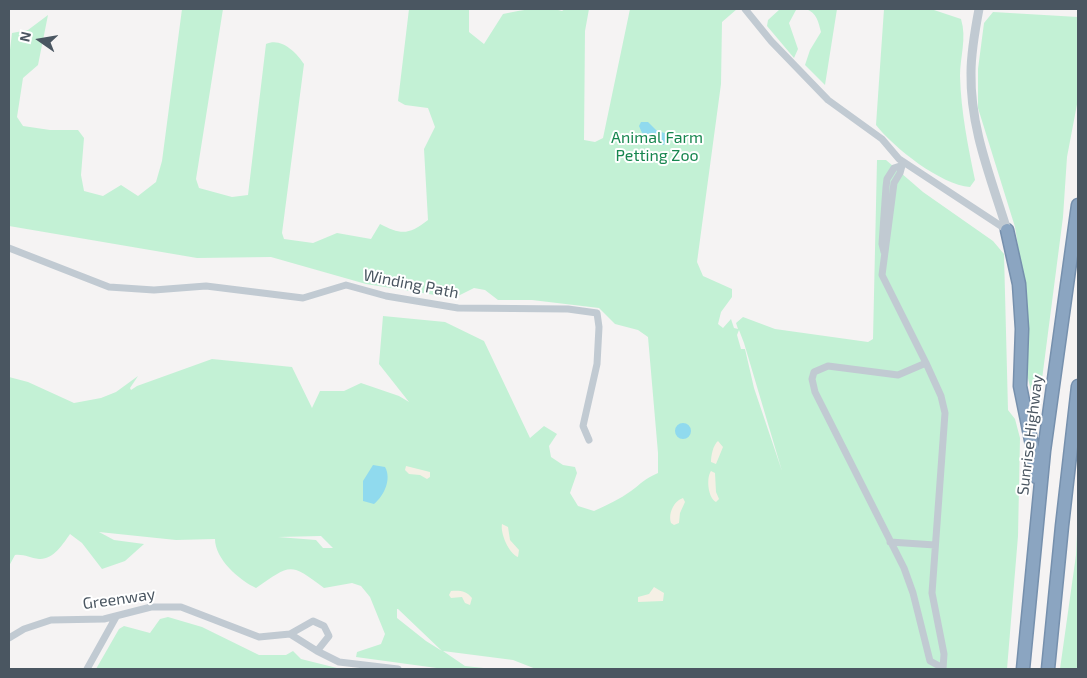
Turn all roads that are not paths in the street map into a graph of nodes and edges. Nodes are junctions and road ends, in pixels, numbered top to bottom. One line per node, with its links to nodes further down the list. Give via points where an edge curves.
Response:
1 (745, 9): 3 (street, via 828,100 882,139)
2 (979, 9): 5 (street, via 971,68 973,109 980,148)
3 (902, 164): 5 (street); 7 (street, via 894,168 887,179 888,208 882,244 882,275)
4 (1078, 205): 14 (highway, Sunrise Highway, via 1053,382)
5 (1007, 230): 14 (highway, via 1020,296 1020,386 1036,467)
6 (9, 248): 9 (street, Winding Path, via 109,287 154,290 206,286 303,298 346,285 386,296 458,308 568,309 597,313 597,364 583,426)
7 (926, 363): 12 (street, via 898,375 828,366 814,372 812,380 815,392); 13 (street, via 945,413)
8 (1078, 386): 11 (highway)
9 (590, 440)
10 (1078, 462): 11 (highway)
11 (1062, 526): 23 (highway)
12 (890, 542): 13 (street); 21 (street, via 913,593 930,661)
13 (935, 544): 21 (street, via 932,593 944,654)
14 (1034, 552): 22 (highway, Sunrise Highway)
15 (116, 617): 16 (street, Greenway, via 151,607 181,607 259,637); 17 (street, Greenway, via 51,620); 19 (street)
16 (290, 634): 18 (street); 18 (street, Greenway, via 313,621 324,626 329,636)
17 (9, 638)
18 (317, 651): 20 (street, via 339,662)
19 (87, 669)
20 (398, 669)
21 (943, 669)
22 (1023, 669)
23 (1048, 669)

